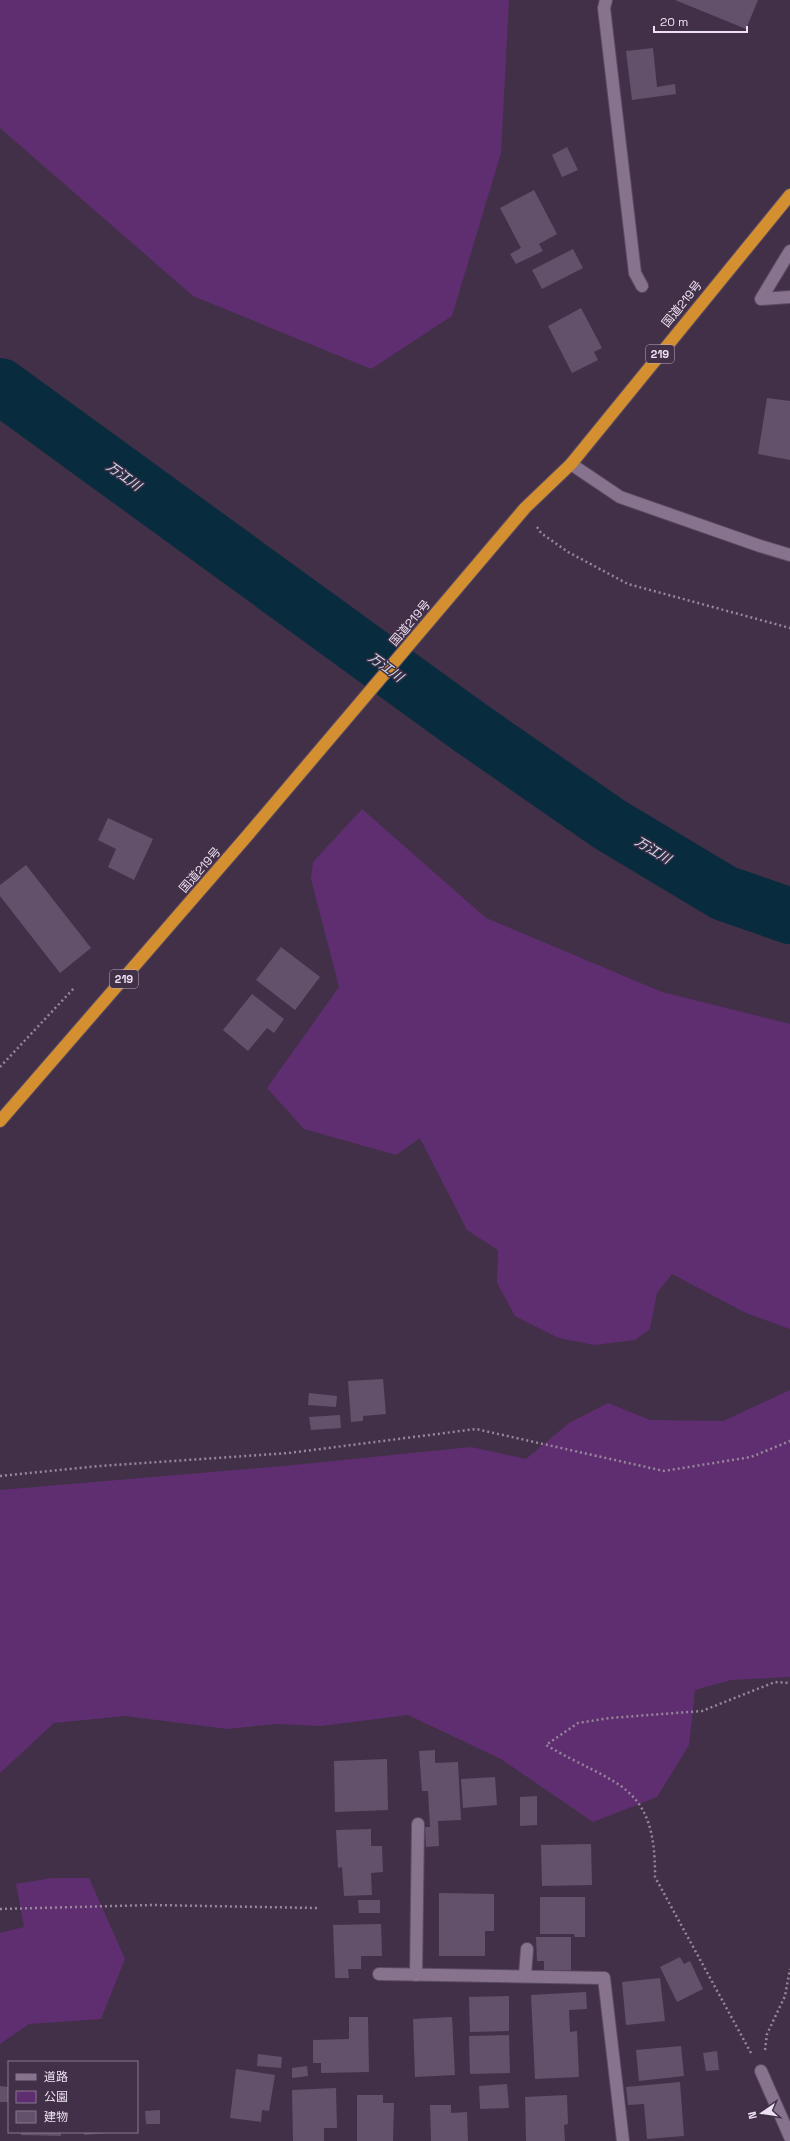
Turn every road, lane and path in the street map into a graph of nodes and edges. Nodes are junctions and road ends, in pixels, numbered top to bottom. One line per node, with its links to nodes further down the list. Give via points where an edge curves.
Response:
1 (606, 0): 4 (street, via 604,8 635,274)
2 (789, 198): 6 (highway, 国道219号 / 219)
3 (790, 251): 5 (street, via 761,299)
4 (642, 286)
5 (790, 297)
6 (571, 464): 7 (highway, 国道219号 / 219); 8 (street, via 620,497)
7 (525, 508): 9 (path, via 541,533 568,552 628,584); 12 (highway, 国道219号 / 219, via 248,836)
8 (790, 555)
9 (790, 628)
10 (74, 987): 11 (path)
11 (0, 1067)
12 (0, 1121)
13 (790, 1441): 14 (path, via 751,1457 664,1471 476,1429 289,1453 100,1466)
14 (0, 1476)
15 (790, 1683): 24 (path, via 775,1682 702,1711 578,1723 546,1745 609,1778 630,1792 642,1806 651,1827 655,1877)
16 (418, 1824): 22 (street)
17 (317, 1908): 18 (path, via 152,1905)
18 (0, 1909)
19 (527, 1949): 23 (street)
20 (790, 1969): 24 (path, via 785,1996 767,2034)
21 (379, 1974): 22 (street)
22 (416, 1975): 23 (street)
23 (525, 1975): 26 (street, via 604,1978)
24 (761, 2071): 25 (street)
25 (790, 2137)
26 (623, 2141)

